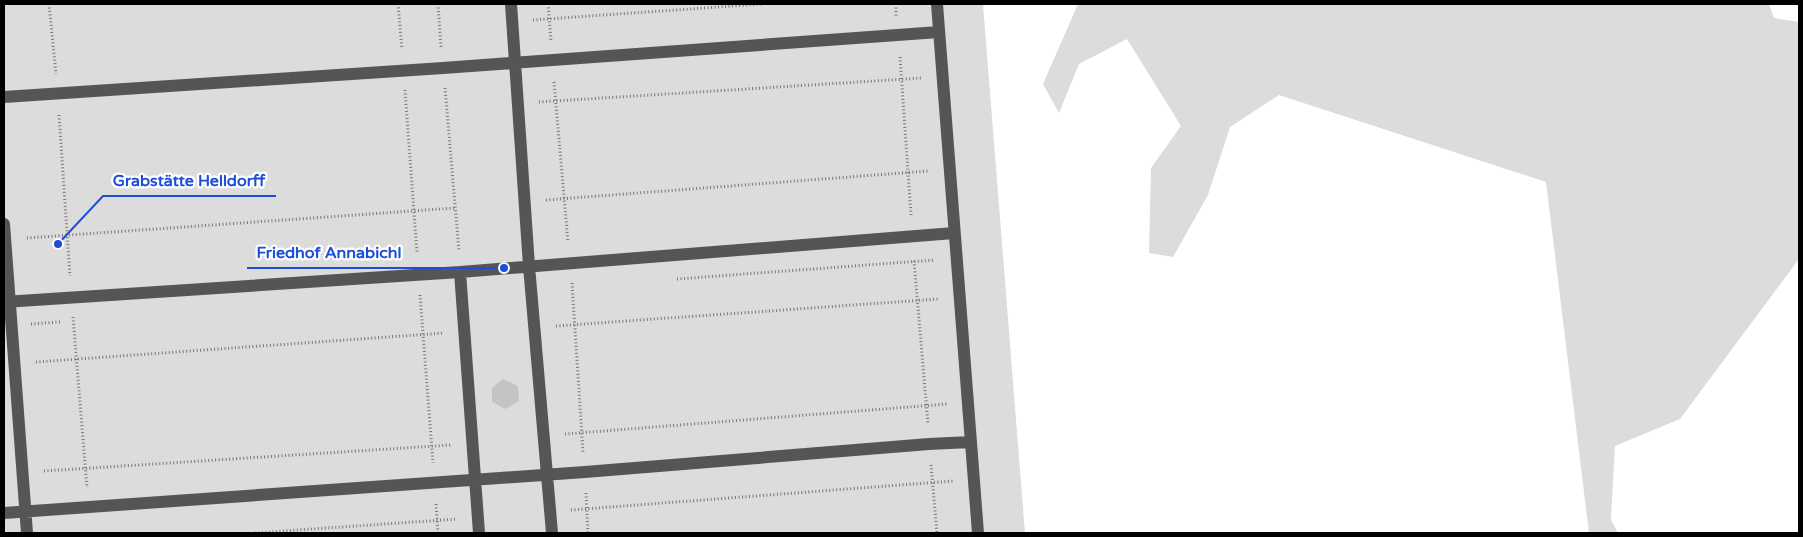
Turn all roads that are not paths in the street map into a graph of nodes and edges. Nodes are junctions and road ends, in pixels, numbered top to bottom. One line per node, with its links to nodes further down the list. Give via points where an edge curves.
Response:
1 (511, 4): 4 (lane)
2 (937, 4): 3 (lane)
3 (939, 32): 4 (lane); 7 (lane)
4 (516, 63): 5 (lane); 8 (lane)
5 (4, 97)
6 (4, 224): 10 (lane)
7 (954, 233): 8 (lane); 11 (lane)
8 (529, 266): 9 (lane); 12 (lane)
9 (460, 272): 10 (lane); 13 (lane)
10 (7, 301): 14 (lane)
11 (971, 442): 12 (lane); 19 (lane)
12 (547, 475): 13 (lane); 18 (lane)
13 (475, 480): 14 (lane); 17 (lane)
14 (26, 512): 15 (lane); 16 (lane)
15 (4, 513)
16 (27, 533)
17 (478, 533)
18 (552, 533)
19 (978, 533)

